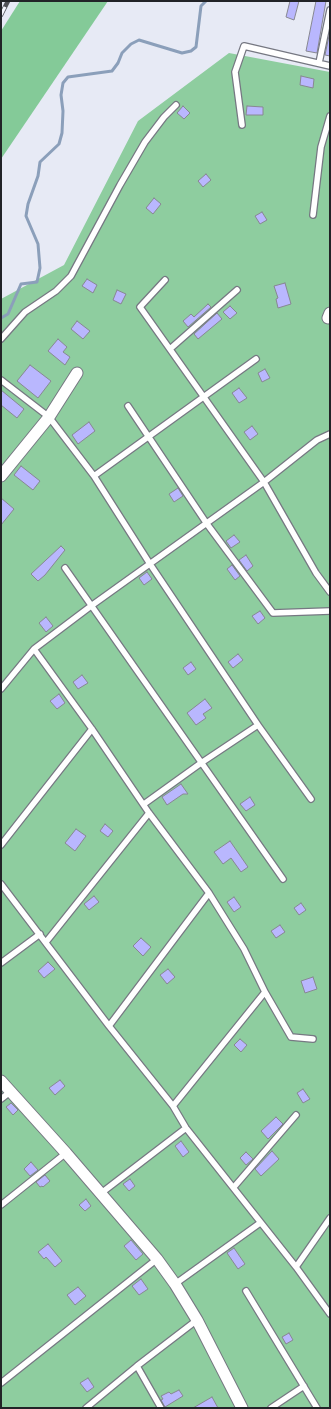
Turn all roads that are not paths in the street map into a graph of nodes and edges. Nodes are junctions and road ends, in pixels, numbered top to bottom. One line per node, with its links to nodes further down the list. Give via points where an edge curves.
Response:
1 (330, 10): 2 (lane)
2 (319, 63): 3 (lane); 6 (lane, via 244,46 235,72)
3 (330, 66)
4 (176, 105): 10 (lane, via 145,142 71,276 56,291 24,312)
5 (330, 116): 7 (lane, via 321,147)
6 (242, 124)
7 (313, 215)
8 (165, 280): 11 (lane, via 140,307)
9 (237, 290): 11 (lane)
10 (1, 339)
11 (170, 349): 15 (lane)
12 (256, 359): 15 (lane)
13 (77, 373): 17 (street)
14 (1, 380): 17 (lane)
15 (203, 397): 19 (lane); 22 (lane)
16 (128, 406): 19 (lane)
17 (49, 417): 20 (street); 21 (lane)
18 (330, 434): 22 (lane, via 317,440)
19 (149, 437): 21 (lane); 23 (lane)
20 (1, 476)
21 (94, 476): 24 (lane)
22 (264, 482): 23 (lane); 26 (lane, via 316,573)
23 (207, 524): 24 (lane); 28 (lane, via 273,613)
24 (150, 564): 27 (lane); 31 (lane)
25 (65, 568): 27 (lane)
26 (330, 592)
27 (91, 606): 29 (lane); 33 (lane)
28 (330, 611)
29 (34, 649): 30 (lane); 32 (lane)
30 (1, 689)
31 (258, 725): 33 (lane); 34 (lane)
32 (92, 729): 35 (lane); 37 (lane)
33 (201, 763): 35 (lane); 38 (lane)
34 (310, 799)
35 (144, 804): 36 (lane)
36 (150, 813): 40 (lane); 42 (lane)
37 (1, 845)
38 (283, 879)
39 (1, 884): 41 (lane)
40 (210, 894): 44 (lane, via 244,949); 45 (lane)
41 (40, 934): 42 (lane); 43 (lane)
42 (46, 942): 45 (lane)
43 (1, 963)
44 (265, 992): 46 (lane, via 291,1038); 50 (lane)
45 (109, 1026): 50 (lane)
46 (313, 1039)
47 (1, 1081): 48 (street)
48 (10, 1092): 49 (lane); 53 (street)
49 (1, 1099)
50 (173, 1106): 52 (lane)
51 (296, 1115): 54 (lane)
52 (186, 1128): 54 (lane); 55 (lane)
53 (66, 1153): 55 (street); 56 (lane)
54 (234, 1187): 58 (lane)
55 (100, 1194): 59 (street)
56 (1, 1205)
57 (330, 1218): 60 (lane)
58 (260, 1223): 60 (lane); 61 (lane)
59 (157, 1259): 61 (street); 66 (lane)
60 (296, 1267): 63 (lane)
61 (175, 1284): 64 (street)
62 (246, 1291): 67 (lane)
63 (330, 1314)
64 (197, 1320): 65 (lane); 70 (street)
65 (138, 1366): 68 (lane); 69 (lane)
66 (1, 1383)
67 (304, 1386): 71 (lane); 72 (lane)
68 (86, 1408)
69 (160, 1408)
70 (242, 1408)
71 (271, 1408)
72 (317, 1408)

